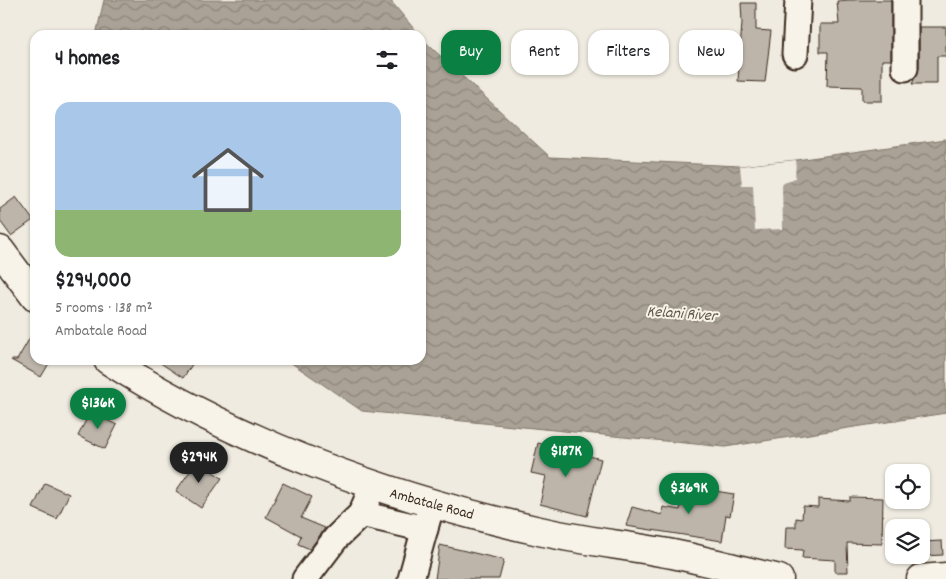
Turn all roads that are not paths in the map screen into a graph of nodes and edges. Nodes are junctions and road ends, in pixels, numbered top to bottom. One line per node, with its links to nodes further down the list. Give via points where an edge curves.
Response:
1 (798, 0): 3 (street)
2 (905, 0): 4 (street)
3 (795, 54)
4 (905, 68)
5 (0, 250): 6 (main road)
6 (30, 290)
7 (116, 365): 8 (main road, Ambatale Road, via 218,420)
8 (373, 486): 9 (street); 10 (main road, Ambatale Road)
9 (361, 514): 10 (street); 12 (street, via 336,538)
10 (428, 516): 13 (street); 14 (main road, Ambatale Road, via 536,530 687,557)
11 (946, 577): 15 (main road)
12 (305, 579)
13 (411, 579)
14 (780, 579)
15 (921, 579)

